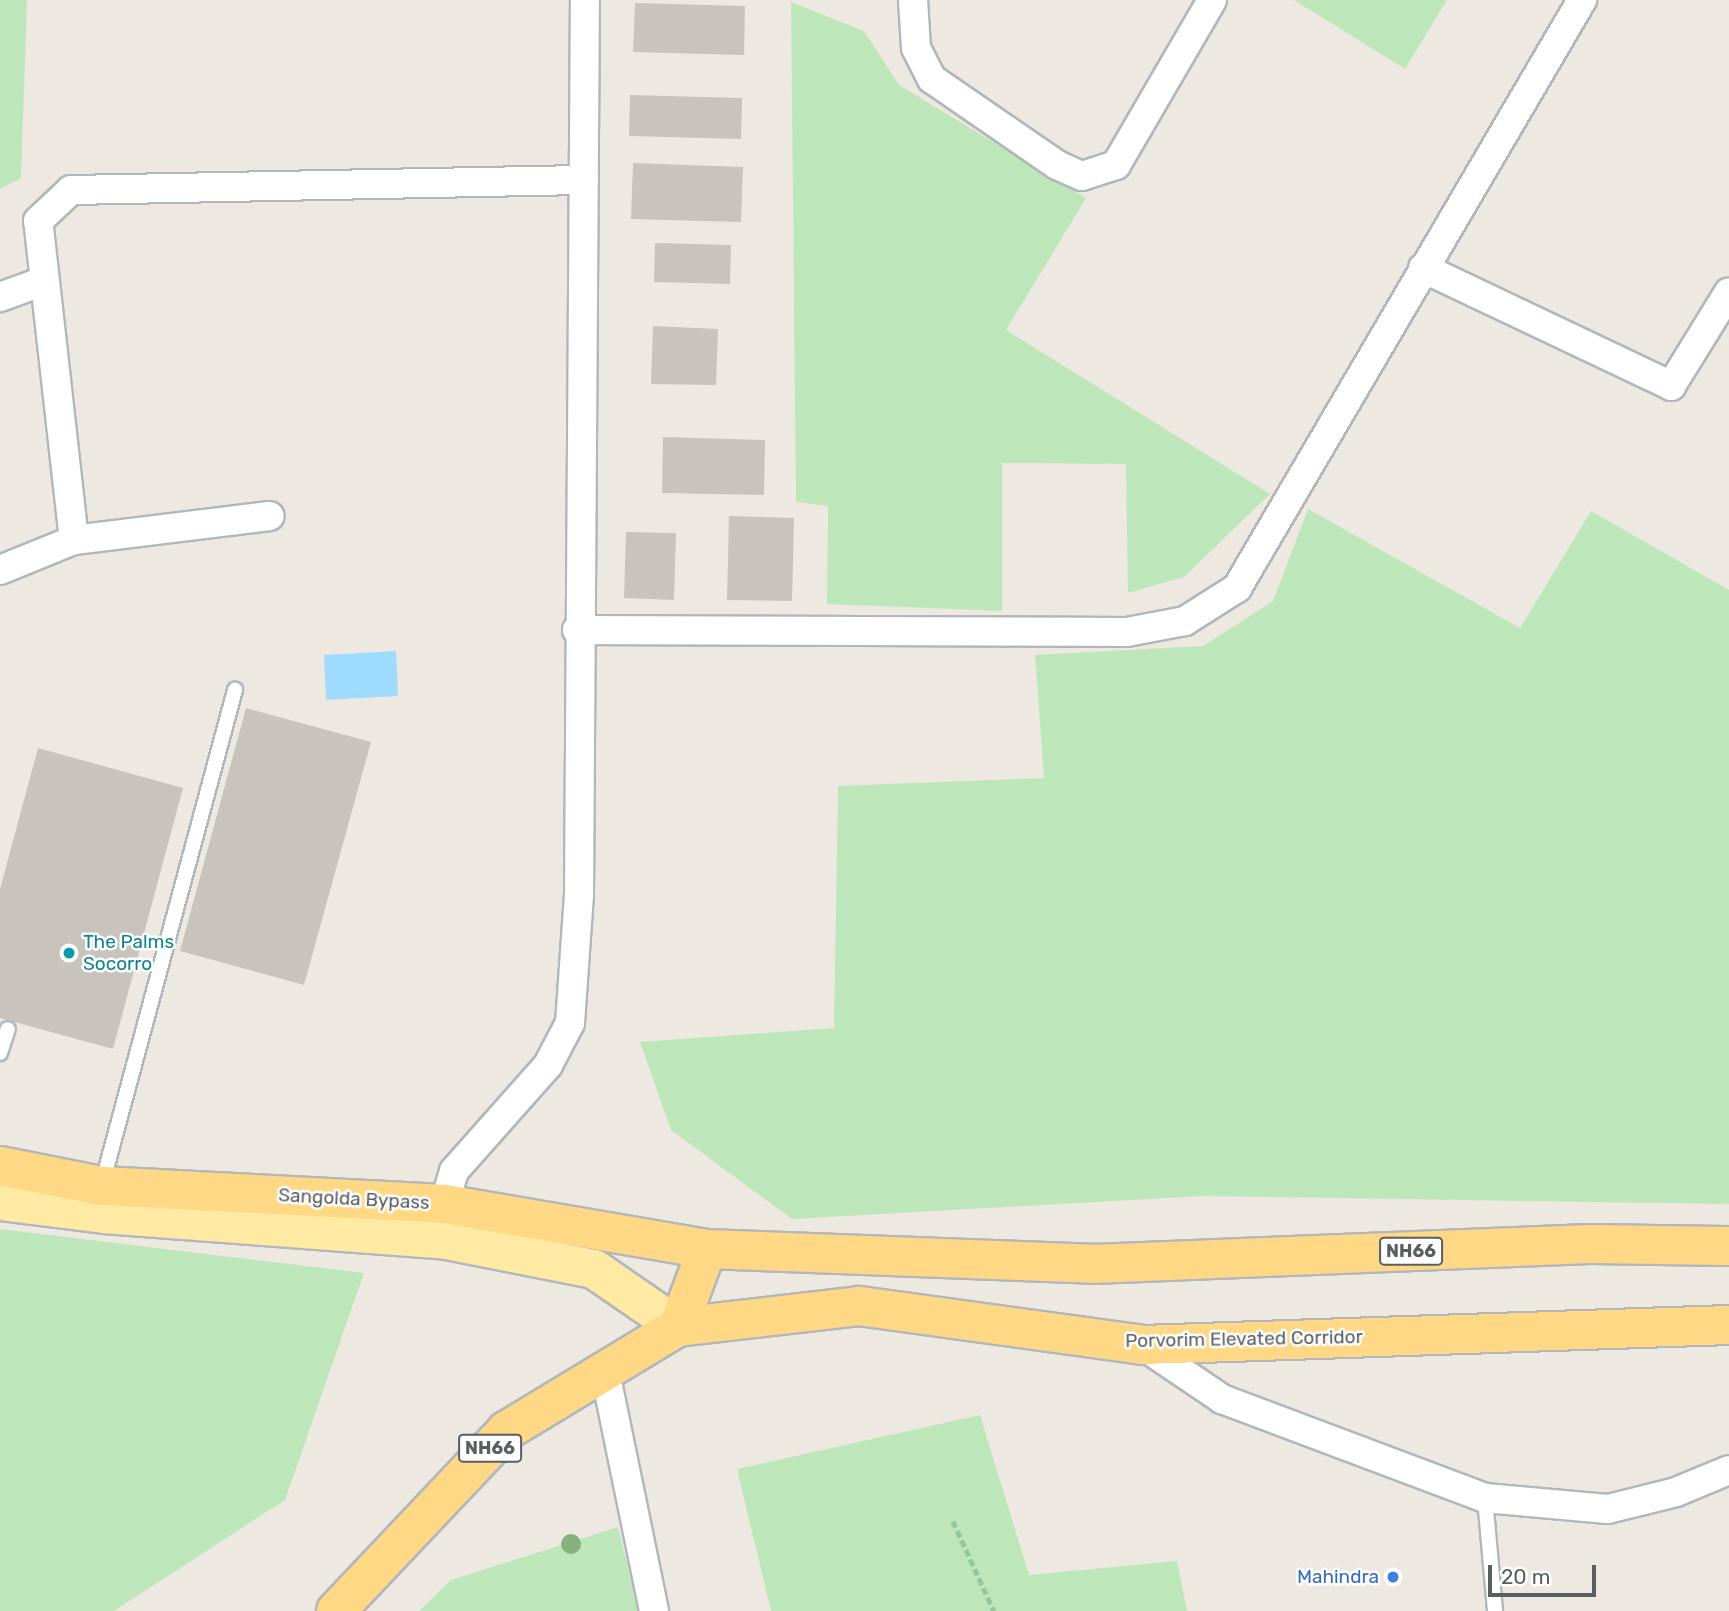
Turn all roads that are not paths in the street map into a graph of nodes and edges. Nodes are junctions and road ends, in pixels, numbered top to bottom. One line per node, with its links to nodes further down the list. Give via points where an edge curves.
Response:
1 (585, 0): 5 (street)
2 (913, 0): 3 (street, via 916,48 932,79 1057,165 1082,176 1116,165)
3 (1212, 0)
4 (1582, 0): 6 (street)
5 (584, 180): 7 (street, via 71,190 38,222); 13 (street)
6 (1423, 268): 8 (street, via 1671,386); 13 (street, via 1237,588 1185,621 1127,632)
7 (41, 282): 9 (street); 11 (street)
8 (1729, 292)
9 (0, 297)
10 (270, 516): 11 (street)
11 (74, 541): 12 (street)
12 (0, 570)
13 (578, 630): 20 (street, via 579,894 570,1023 548,1065 454,1171)
14 (234, 690): 18 (lane)
15 (8, 1030): 16 (lane)
16 (0, 1053)
17 (0, 1166): 18 (highway, Sangolda Bypass)
18 (102, 1186): 20 (highway, Sangolda Bypass)
19 (0, 1201): 24 (main road, Sangolda Bypass, via 460,1243 594,1269)
20 (444, 1204): 22 (highway, Sangolda Bypass)
21 (1729, 1246): 22 (highway, NH66, via 1590,1244 1093,1264)
22 (706, 1249): 24 (highway)
23 (1729, 1325): 25 (highway, Porvorim Elevated Corridor)
24 (678, 1327): 25 (highway, Porvorim Elevated Corridor, via 859,1306); 26 (highway, NH66)
25 (1142, 1345): 28 (street, via 1222,1399)
26 (605, 1372): 29 (highway, NH66, via 506,1431); 30 (street)
27 (1729, 1470): 28 (street, via 1676,1492 1608,1509)
28 (1485, 1498): 31 (lane)
29 (336, 1611)
30 (654, 1611)
31 (1495, 1611)

